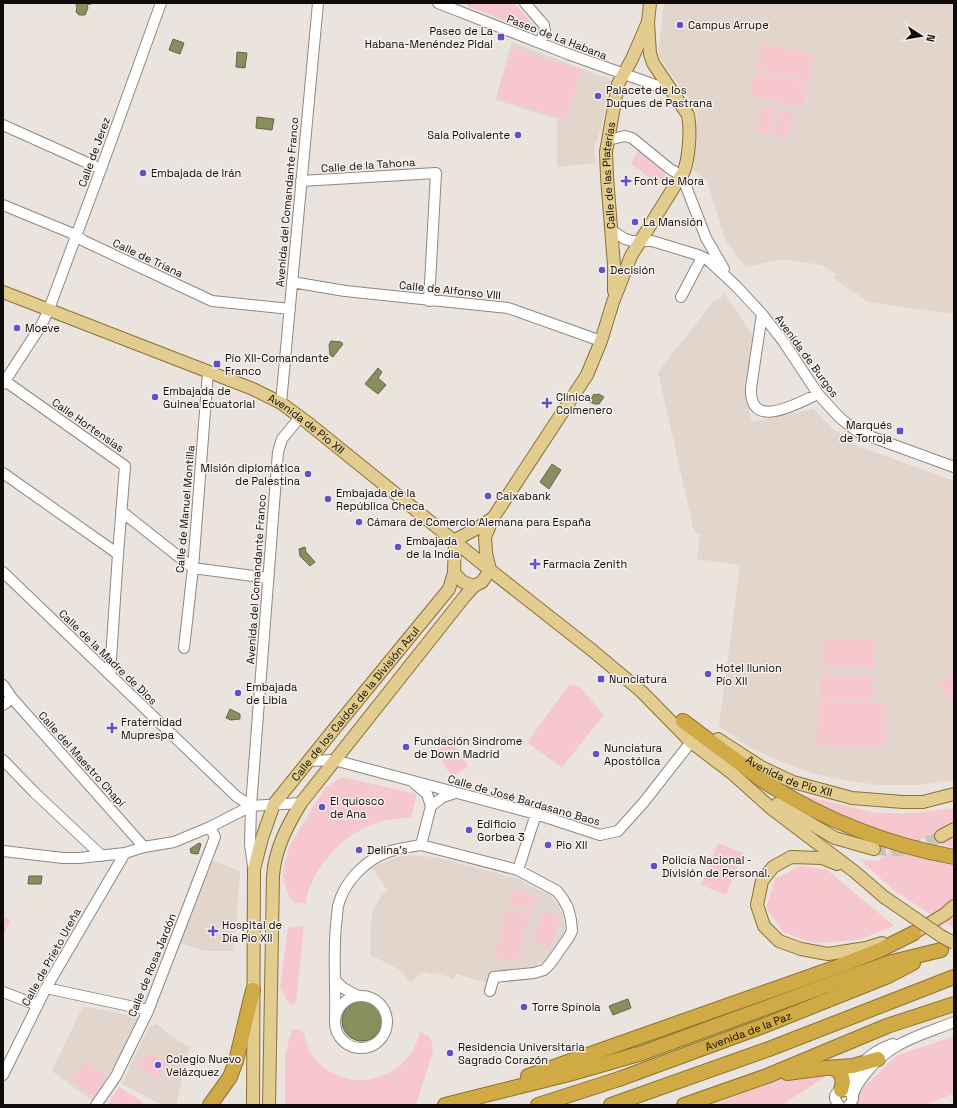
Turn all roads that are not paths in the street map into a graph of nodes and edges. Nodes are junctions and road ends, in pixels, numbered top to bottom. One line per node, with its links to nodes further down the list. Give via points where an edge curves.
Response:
1 (161, 3): 12 (street, Calle de Jerez)
2 (318, 3): 14 (street, Avenida del Comandante Franco)
3 (438, 3): 7 (street, Paseo de La Habana)
4 (525, 3): 7 (street, via 544,25 545,31)
5 (650, 3): 6 (main road)
6 (648, 22): 8 (main road, Calle de las Platerías); 9 (main road, via 651,59)
7 (540, 43): 8 (street, Paseo de La Habana)
8 (623, 74): 9 (street, Paseo de La Habana); 11 (main road, Calle de las Platerías, via 618,84)
9 (672, 91): 13 (main road, via 689,120 686,161)
10 (4, 128): 12 (street)
11 (608, 140): 13 (street, via 625,136 632,138); 16 (main road, Calle de las Platerías, via 606,166)
12 (101, 169): 17 (street, Calle de Jerez)
13 (682, 176): 18 (main road); 21 (street, via 706,238)
14 (301, 181): 20 (street, Avenida del Comandante Franco); 24 (street, Calle de la Tahona, via 436,173)
15 (3, 205): 17 (street, Calle de Triana)
16 (611, 230): 18 (street, via 625,239); 25 (main road, Calle de las Platerías, via 614,265)
17 (76, 235): 26 (street, Calle de Jerez); 27 (street, Calle de Triana, via 212,301)
18 (639, 241): 19 (street, via 652,240); 25 (main road)
19 (702, 257): 21 (street); 23 (street)
20 (292, 282): 24 (street, Calle de Alfonso VIII); 27 (street, Avenida del Comandante Franco)
21 (736, 286): 28 (street, Avenida de Burgos)
22 (3, 292): 26 (main road, Avenida de Pío XII)
23 (681, 297)
24 (429, 301): 29 (street, Calle de Alfonso VIII, via 508,308)
25 (613, 302): 29 (main road)
26 (49, 309): 30 (main road, Avenida de Pío XII); 31 (street, Calle de Jerez)
27 (290, 309): 33 (street, Avenida del Comandante Franco)
28 (762, 314): 32 (street, Avenida de Burgos); 32 (street, via 751,388 753,405 768,412 776,411)
29 (602, 341): 38 (main road, via 587,375)
30 (208, 372): 33 (main road, Avenida de Pío XII); 41 (street, Calle de Manuel Montilla)
31 (4, 382): 37 (street, Calle Hortensias, via 125,466)
32 (818, 394): 35 (street, Avenida de Burgos, via 840,418 858,432)
33 (281, 403): 34 (main road, Avenida de Pío XII)
34 (300, 417): 39 (main road, Avenida de Pío XII); 45 (street, Avenida del Comandante Franco, via 282,439 278,452)
35 (954, 467)
36 (3, 473): 40 (street)
37 (121, 511): 40 (street, Calle Hortensias); 41 (street)
38 (481, 533): 39 (main road); 42 (main road)
39 (454, 540): 42 (main road, Avenida de Pío XII); 44 (main road)
40 (118, 554): 48 (street, Calle Hortensias)
41 (193, 568): 45 (street); 47 (street, Calle de Manuel Montilla)
42 (490, 570): 46 (main road, via 482,582); 50 (main road, Avenida de Pío XII)
43 (3, 572): 48 (street, Calle de la Madre de Dios)
44 (454, 573): 46 (main road, via 463,582); 57 (main road, Calle de los Caídos de la División Azul, via 450,589)
45 (268, 578): 64 (street, Avenida del Comandante Franco)
46 (474, 586): 56 (main road, Calle de los Caídos de la División Azul)
47 (184, 648)
48 (110, 674): 64 (street, Calle de la Madre de Dios, via 236,796)
49 (3, 685): 51 (street, Calle del Maestro Chapí)
50 (642, 692): 53 (main road, Avenida de Pío XII); 54 (main road, Avenida de Pío XII)
51 (12, 698): 52 (street); 71 (street, Calle del Maestro Chapí)
52 (3, 705)
53 (683, 721): 61 (main road, Avenida de Pío XII, via 706,732 760,767 793,782 817,789 852,798 903,802 923,802); 76 (highway, via 767,783 823,815 881,839 923,852)
54 (692, 742): 58 (main road, Avenida de Pío XII); 66 (street, Calle de José Bardasano Baos, via 618,831 600,835)
55 (3, 760): 75 (street)
56 (334, 760): 57 (street, Calle de José Bardasano Baos); 59 (street, Calle de José Bardasano Baos); 62 (main road, Calle de los Caídos de la División Azul)
57 (309, 761): 63 (main road, Calle de los Caídos de la División Azul)
58 (732, 774): 72 (main road, Avenida de Pío XII, via 787,811 835,838); 79 (main road, Avenida de Pío XII, via 772,809)
59 (413, 781): 60 (street, Calle de José Bardasano Baos); 65 (street, via 427,794)
60 (456, 793): 65 (street, via 443,797); 66 (street, Calle de José Bardasano Baos)
61 (954, 794)
62 (301, 803): 63 (street); 105 (main road, Calle de los Caídos de la División Azul, via 279,845 272,876)
63 (274, 804): 64 (street); 77 (main road, Calle de los Caídos de la División Azul)
64 (250, 806): 67 (street); 77 (street, Avenida del Comandante Franco, via 250,844)
65 (431, 806): 70 (street)
66 (536, 814): 78 (street)
67 (210, 827): 71 (street, via 174,842); 92 (street, Calle de Rosa Jardón, via 215,837)
68 (954, 829): 69 (main road)
69 (942, 836)
70 (421, 845): 78 (street); 84 (street, via 378,856 353,877 338,906)
71 (144, 847): 74 (street)
72 (874, 849)
73 (3, 850): 75 (street, via 64,858)
74 (125, 853): 75 (street); 85 (street, Calle de Prieto Ureña)
75 (102, 856)
76 (954, 857)
77 (254, 869): 86 (main road, Calle de los Caídos de la División Azul)
78 (518, 870): 88 (street, via 557,891 568,908 572,930 544,970 494,977)
79 (855, 872): 81 (main road, via 822,858 809,857 791,857 773,867 762,881 757,905 764,926 779,941 801,949 828,954 866,948); 82 (main road, Avenida de Pío XII, bridge, via 884,897 941,936)
80 (954, 906): 81 (main road)
81 (914, 933): 106 (highway, via 837,967)
82 (950, 946): 106 (highway, via 888,964 642,1053); 107 (highway, Avenida de la Paz, via 888,976 763,1026 620,1079)
83 (954, 977): 108 (highway, Avenida de la Paz, via 769,1049)
84 (335, 980): 89 (street); 93 (street)
85 (46, 988): 91 (street, Calle de Prieto Ureña); 92 (street)
86 (253, 990): 103 (highway, via 236,1061 230,1077); 104 (main road, Calle de los Caídos de la División Azul)
87 (3, 992): 91 (street)
88 (490, 992)
89 (358, 996): 93 (street, via 342,1004); 93 (street, via 374,1000 381,1006 387,1021 382,1037 368,1047 352,1046 339,1036)
90 (954, 1004): 100 (highway, via 887,1026)
91 (37, 1005): 99 (street, Calle de Prieto Ureña)
92 (148, 1010): 102 (street, Calle de Rosa Jardón, via 116,1076)
93 (335, 1020)
94 (954, 1022): 95 (street)
95 (906, 1041): 96 (street); 97 (street, via 876,1051)
96 (878, 1059): 97 (highway); 101 (street)
97 (860, 1065): 98 (highway); 101 (street)
98 (833, 1068): 100 (highway); 101 (highway, via 841,1073)
99 (3, 1075)
100 (767, 1076): 109 (highway)
101 (847, 1099): 110 (street, via 838,1092 835,1097)
102 (96, 1105)
103 (210, 1105)
104 (253, 1105)
105 (269, 1105)
106 (445, 1105)
107 (538, 1105)
108 (611, 1105)
109 (684, 1105)
110 (839, 1105)

